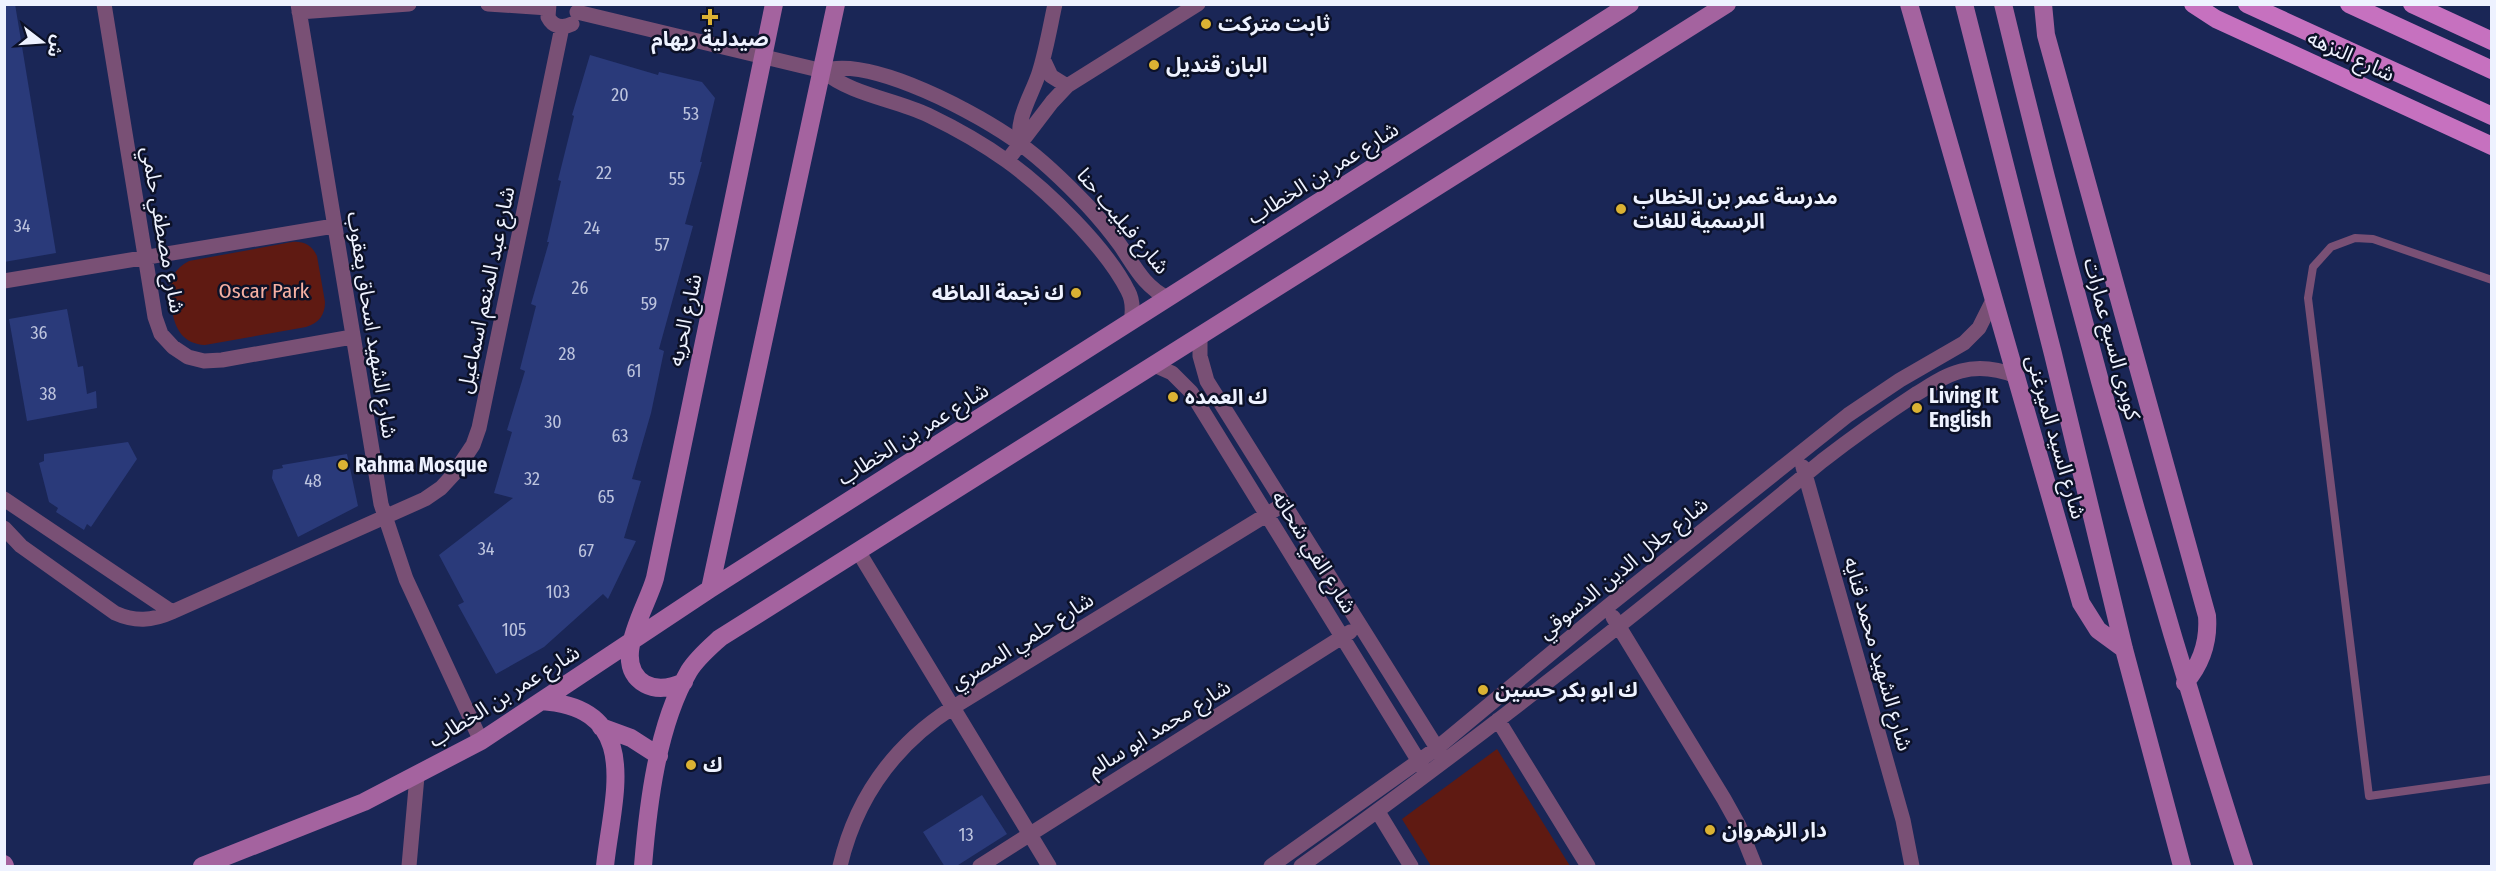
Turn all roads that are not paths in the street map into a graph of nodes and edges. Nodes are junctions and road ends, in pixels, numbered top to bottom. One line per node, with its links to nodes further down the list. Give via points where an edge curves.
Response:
1 (104, 4): 33 (street, شارع مصطفي حلمي)
2 (409, 4): 19 (street)
3 (488, 4): 18 (street)
4 (774, 4): 23 (street, شارع الحريه)
5 (836, 4): 26 (street)
6 (1055, 4): 24 (street)
7 (1198, 4): 27 (street)
8 (1630, 4): 36 (street, شارع عمر بن الخطاب)
9 (1726, 4): 39 (street)
10 (1909, 4): 37 (street, شارع السيد الميرغنى)
11 (1964, 4): 58 (street)
12 (2003, 4): 60 (street, كوبرى السبع عمارات, via 2090,345)
13 (2043, 4): 60 (street, via 2043,25 2206,610 2204,652)
14 (2193, 4): 30 (main road, شارع النزهه, via 2216,19)
15 (2247, 4): 28 (main road)
16 (2349, 4): 25 (main road)
17 (2412, 4): 22 (main road)
18 (548, 6): 21 (street, via 550,21)
19 (299, 8): 32 (street, شارع الشهيد اسحاق يعقوب)
20 (576, 8): 21 (street, via 571,24); 23 (street, شارع فيليب حنا)
21 (562, 27): 48 (street, شارع عبد المنعم اسماعيل, via 473,445 441,488)
22 (2492, 41)
23 (763, 55): 26 (street, شارع فيليب حنا); 57 (street, شارع الحريه, via 654,578)
24 (1043, 59): 27 (street, via 1051,76); 29 (street, via 1021,116)
25 (2492, 70)
26 (823, 71): 29 (street, شارع فيليب حنا, via 852,67 919,88); 31 (street, شارع فيليب حنا, via 849,87 928,115); 51 (street)
27 (1067, 86): 29 (street)
28 (2492, 116)
29 (1020, 144): 31 (street); 36 (street, شارع فيليب حنا, via 1074,192 1115,238 1146,283)
30 (2492, 146)
31 (1007, 161): 38 (street, شارع فيليب حنا, via 1059,205 1107,260 1128,290)
32 (334, 226): 33 (street); 40 (street, شارع الشهيد اسحاق يعقوب)
33 (145, 258): 35 (street); 40 (street, شارع مصطفي حلمي, via 158,326 166,341 188,357 222,360)
34 (2492, 280): 70 (lane, via 2373,239 2355,238 2331,248 2313,267 2308,298 2369,796)
35 (4, 281)
36 (1168, 298): 38 (street, شارع عمر بن الخطاب)
37 (1994, 300): 42 (street, شارع السيد الميرغنى); 43 (street, شارع جلال الدين الدسوقي, via 1979,328 1964,344 1865,403)
38 (1131, 322): 51 (street, شارع عمر بن الخطاب)
39 (1200, 336): 41 (street); 46 (street, شارع الفي شحاته, via 1201,362 1207,381)
40 (352, 337): 48 (street, شارع الشهيد اسحاق يعقوب)
41 (1154, 365): 47 (street, شارع الفي شحاته, via 1172,373 1187,387); 50 (street)
42 (2016, 376): 44 (street, شارع جلال الدين الدسوقي, via 1981,368 1946,377 1874,422); 58 (street, شارع السيد الميرغنى, via 2081,603 2098,630)
43 (1798, 454): 44 (street, شارع الشهيد محمد قنايه); 52 (street, شارع جلال الدين الدسوقي)
44 (1805, 474): 54 (street, شارع جلال الدين الدسوقي); 85 (street, شارع الشهيد محمد قنايه, via 1903,820)
45 (4, 499): 53 (street)
46 (1284, 504): 47 (street, شارع حلمي المصري); 55 (street, شارع الفي شحاته)
47 (1267, 515): 56 (street, شارع الفي شحاته); 62 (street, شارع حلمي المصري)
48 (385, 518): 53 (street, شارع عبد المنعم اسماعيل); 65 (street, شارع الشهيد اسحاق يعقوب, via 406,579)
49 (4, 528): 53 (street, شارع عبد المنعم اسماعيل, via 21,546 115,613 139,620 156,619)
50 (858, 551): 59 (street, via 720,638 696,661); 62 (street)
51 (710, 589): 57 (street, شارع عمر بن الخطاب)
52 (1607, 607): 54 (street); 66 (street, شارع جلال الدين الدسوقي)
53 (172, 612)
54 (1618, 625): 63 (street, شارع جلال الدين الدسوقي); 84 (street, via 1729,808)
55 (1360, 626): 56 (street, شارع محمد ابو سالم); 66 (street, شارع الفي شحاته)
56 (1342, 637): 68 (street, شارع الفي شحاته); 72 (street, شارع محمد ابو سالم)
57 (631, 641): 59 (street, via 628,658 634,675 641,681 666,688); 61 (street, شارع عمر بن الخطاب)
58 (2124, 649): 86 (street)
59 (684, 681): 67 (street)
60 (2185, 683): 87 (street)
61 (541, 701): 64 (street, via 575,707); 65 (street, شارع عمر بن الخطاب)
62 (952, 708): 72 (street); 77 (street, شارع حلمي المصري, via 919,731 879,775 851,828)
63 (1498, 720): 66 (street, شارع جلال الدين الدسوقي); 83 (street)
64 (601, 727): 67 (street, via 632,738); 75 (street, via 611,743 617,776)
65 (481, 741): 69 (street, شارع عمر بن الخطاب)
66 (1441, 754): 68 (street, شارع جلال الدين الدسوقي)
67 (659, 756): 76 (street)
68 (1423, 768): 71 (street, شارع جلال الدين الدسوقي); 80 (street, شارع جلال الدين الدسوقي)
69 (417, 776): 73 (street, شارع عمر بن الخطاب); 74 (street)
70 (2492, 779)
71 (1378, 812): 81 (street, شارع جلال الدين الدسوقي); 82 (street)
72 (1028, 836): 78 (street, شارع محمد ابو سالم); 79 (street)
73 (202, 867)
74 (409, 867)
75 (605, 867)
76 (643, 867)
77 (840, 867)
78 (980, 867)
79 (1048, 867)
80 (1271, 867)
81 (1301, 867)
82 (1411, 867)
83 (1588, 867)
84 (1755, 867)
85 (1912, 867)
86 (2181, 867)
87 (2244, 867)

